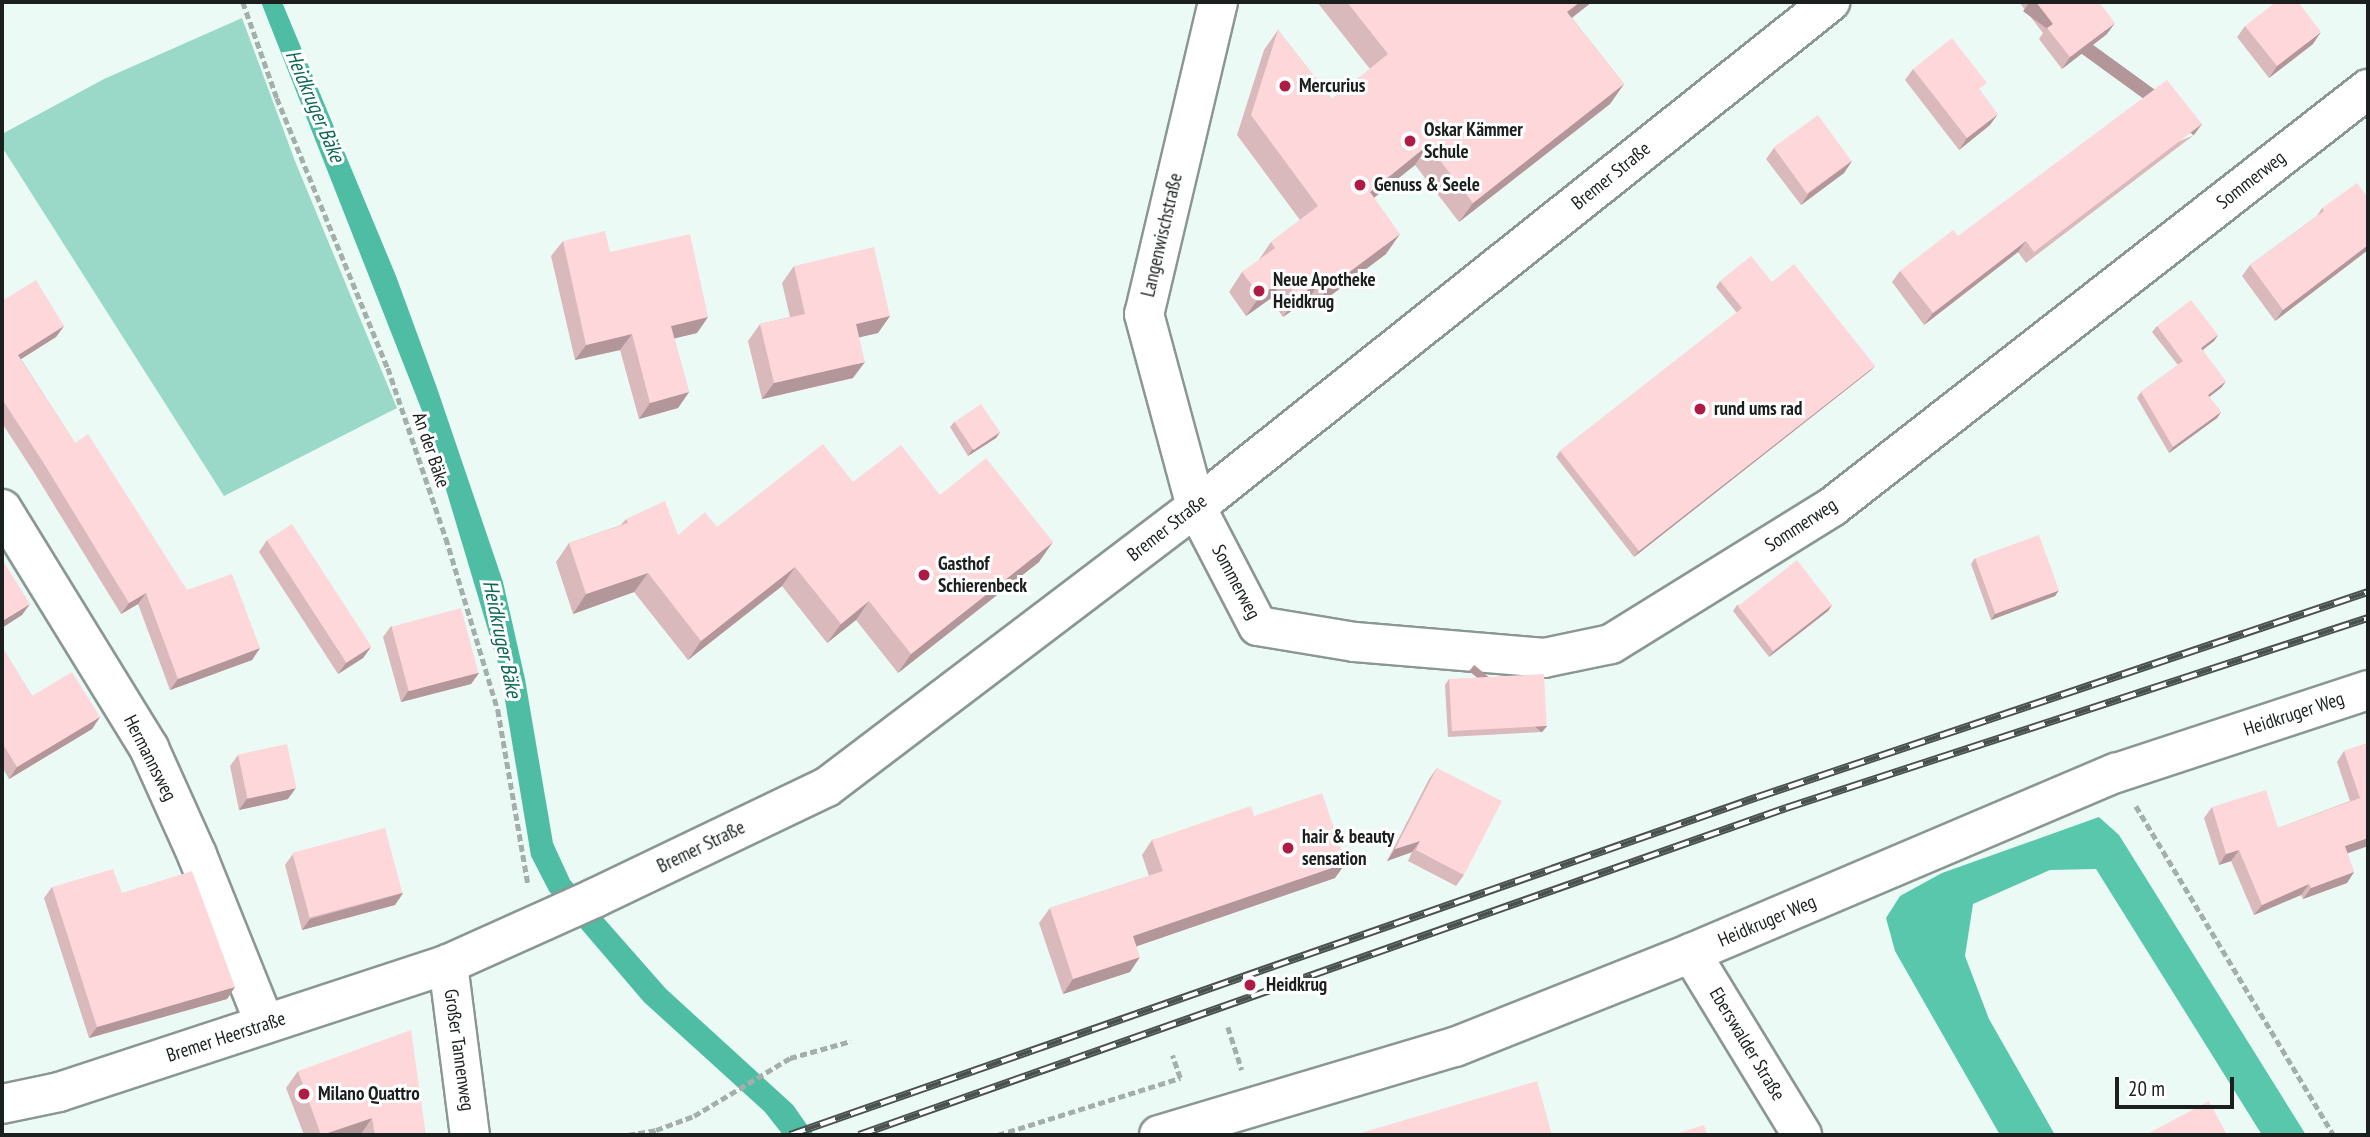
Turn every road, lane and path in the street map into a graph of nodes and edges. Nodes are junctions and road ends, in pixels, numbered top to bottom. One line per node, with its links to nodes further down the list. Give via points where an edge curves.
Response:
1 (243, 2): 9 (path, An der Bäke, via 277,99 388,368 446,538 498,710)
2 (1217, 2): 5 (street, Langenwischstraße, via 1144,314)
3 (1830, 2): 5 (street, Bremer Straße)
4 (2368, 89): 5 (street, Sommerweg, via 1832,507 1611,644 1544,658 1355,642 1258,626)
5 (1196, 507): 9 (street, Bremer Straße, via 827,787)
6 (2, 509): 12 (street, Hermannsweg, via 149,748)
7 (2368, 690): 8 (street, Heidkruger Weg)
8 (2116, 773): 10 (street, Heidkruger Weg); 23 (path)
9 (544, 920): 11 (street, Bremer Straße)
10 (1691, 953): 21 (street, Heidkruger Weg, via 1455,1047); 22 (street, Eberswalder Straße)
11 (447, 964): 12 (street, Bremer Heerstraße); 18 (street, Großer Tannenweg)
12 (265, 1024): 17 (street, Bremer Heerstraße, via 60,1091)
13 (1228, 1027): 16 (path)
14 (851, 1041): 19 (path, via 790,1058 694,1116)
15 (1172, 1055): 20 (path, via 1180,1077)
16 (1241, 1066)
17 (2, 1104)
18 (471, 1135)
19 (628, 1135)
20 (998, 1135)
21 (1159, 1135)
22 (1802, 1135)
23 (2334, 1135)

